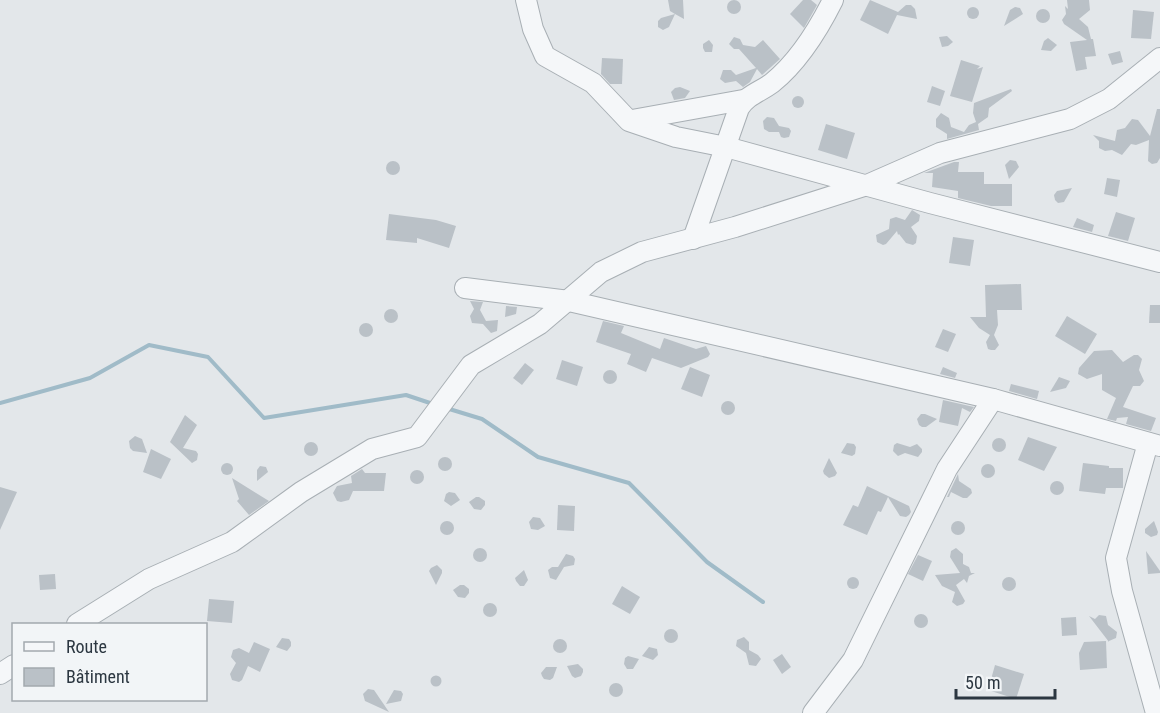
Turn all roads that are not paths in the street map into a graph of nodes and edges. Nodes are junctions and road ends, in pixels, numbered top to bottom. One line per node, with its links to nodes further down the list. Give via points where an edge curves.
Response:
1 (526, 0): 5 (street, via 545,56 593,83)
2 (833, 0): 4 (street, via 798,56 772,82)
3 (1160, 58): 7 (street, via 1108,99 1070,119 940,153)
4 (744, 100): 5 (street); 6 (street)
5 (629, 121): 6 (street, via 676,137)
6 (726, 147): 7 (street); 8 (street)
7 (867, 185): 8 (street); 9 (street)
8 (693, 239): 11 (street, via 642,252 601,272)
9 (1160, 262)
10 (465, 288): 11 (street)
11 (569, 300): 12 (street); 14 (street, via 540,324 471,365 417,437 372,449 301,492 232,542 149,579)
12 (993, 399): 13 (street); 15 (street, via 947,469 853,660)
13 (1154, 444): 16 (street, via 1116,558)
14 (80, 623)
15 (813, 713)
16 (1156, 713)

